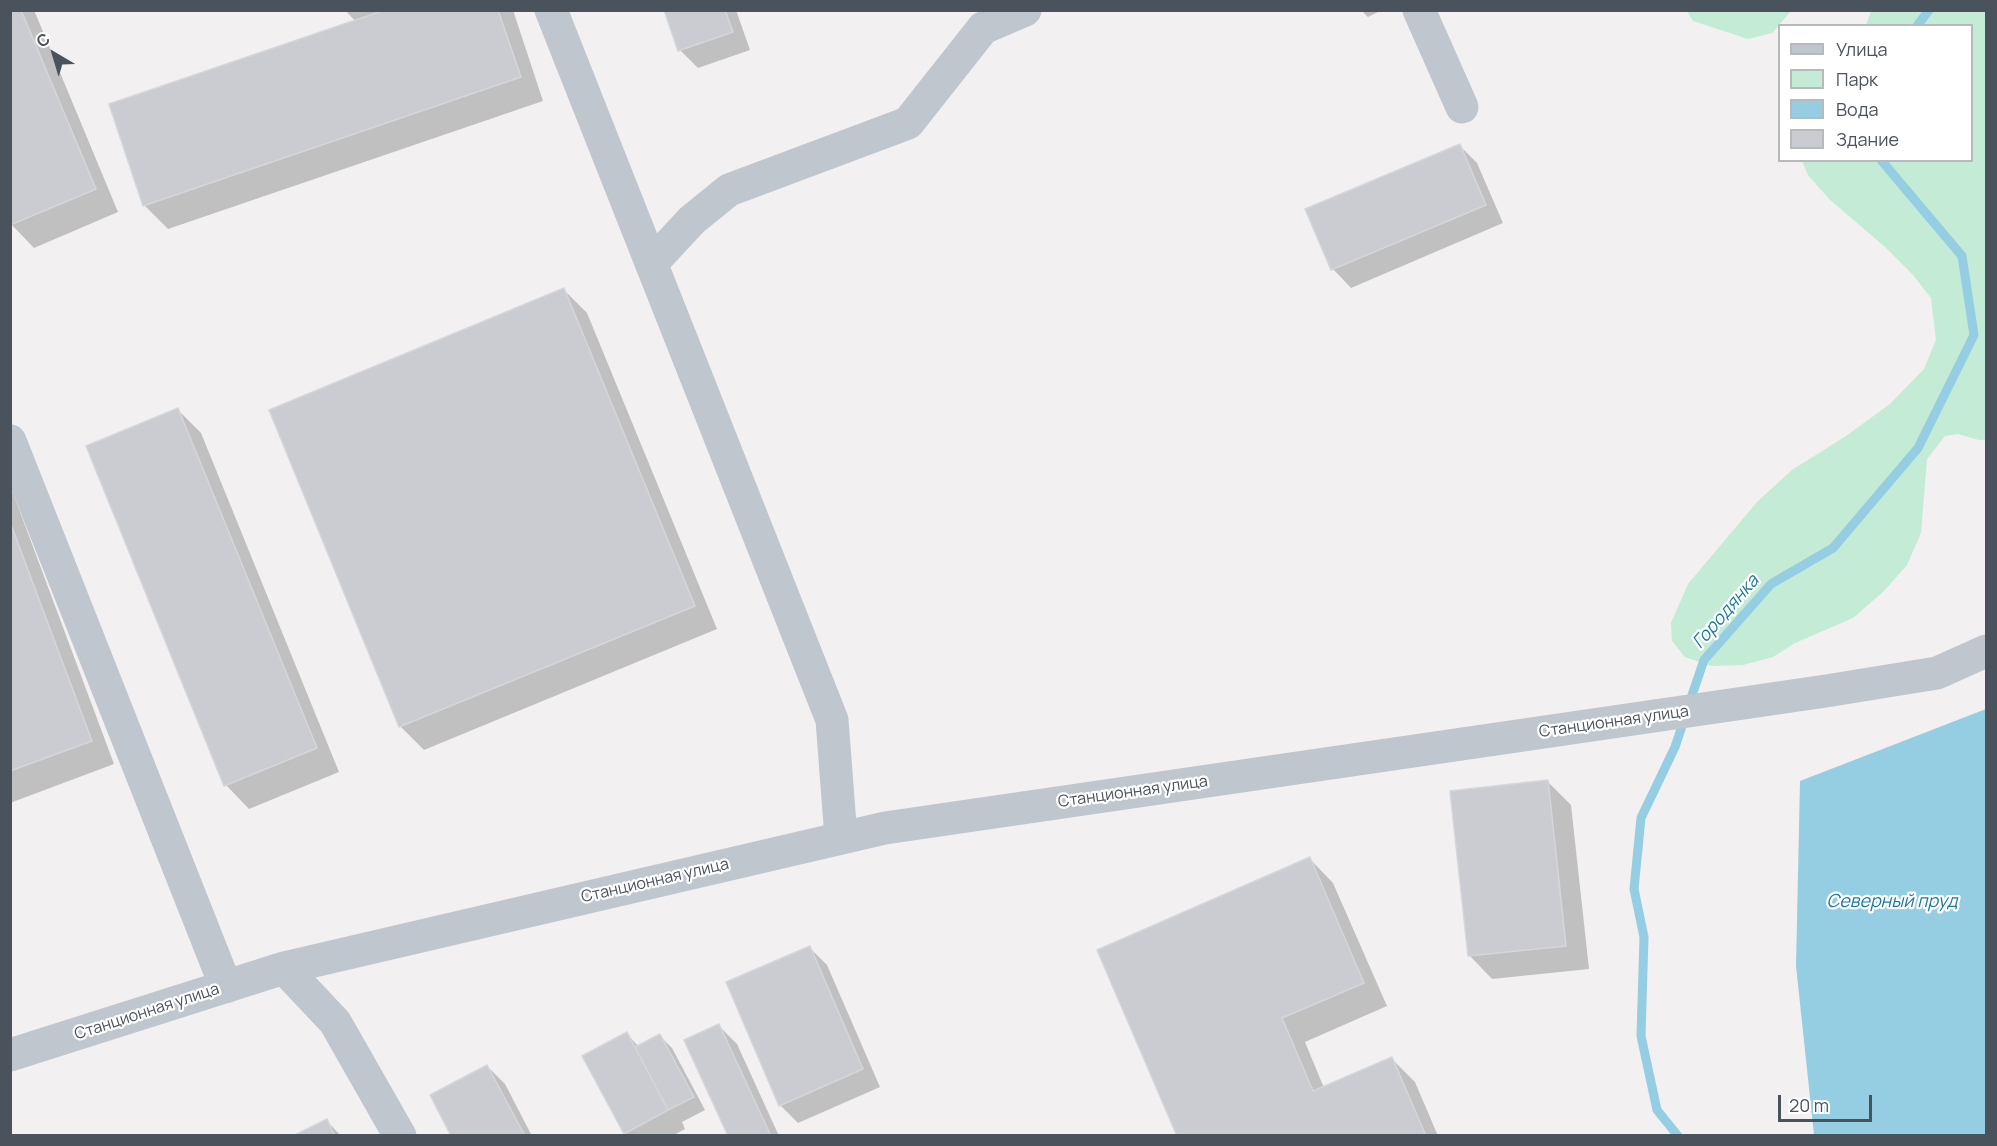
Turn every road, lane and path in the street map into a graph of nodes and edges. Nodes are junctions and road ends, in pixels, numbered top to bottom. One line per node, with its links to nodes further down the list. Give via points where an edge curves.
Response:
1 (551, 10): 5 (street)
2 (1025, 10): 5 (street, via 983,28 908,123 729,190 692,220)
3 (1419, 10): 4 (street)
4 (1462, 107)
5 (652, 263): 8 (street, via 832,720)
6 (10, 441): 10 (street)
7 (1986, 651): 8 (street, Станционная улица, via 1937,673 1837,690 897,826)
8 (842, 838): 9 (street, Станционная улица)
9 (284, 968): 10 (street, Станционная улица); 12 (street, via 335,1022)
10 (226, 987): 11 (street, Станционная улица)
11 (10, 1055)
12 (400, 1136)

